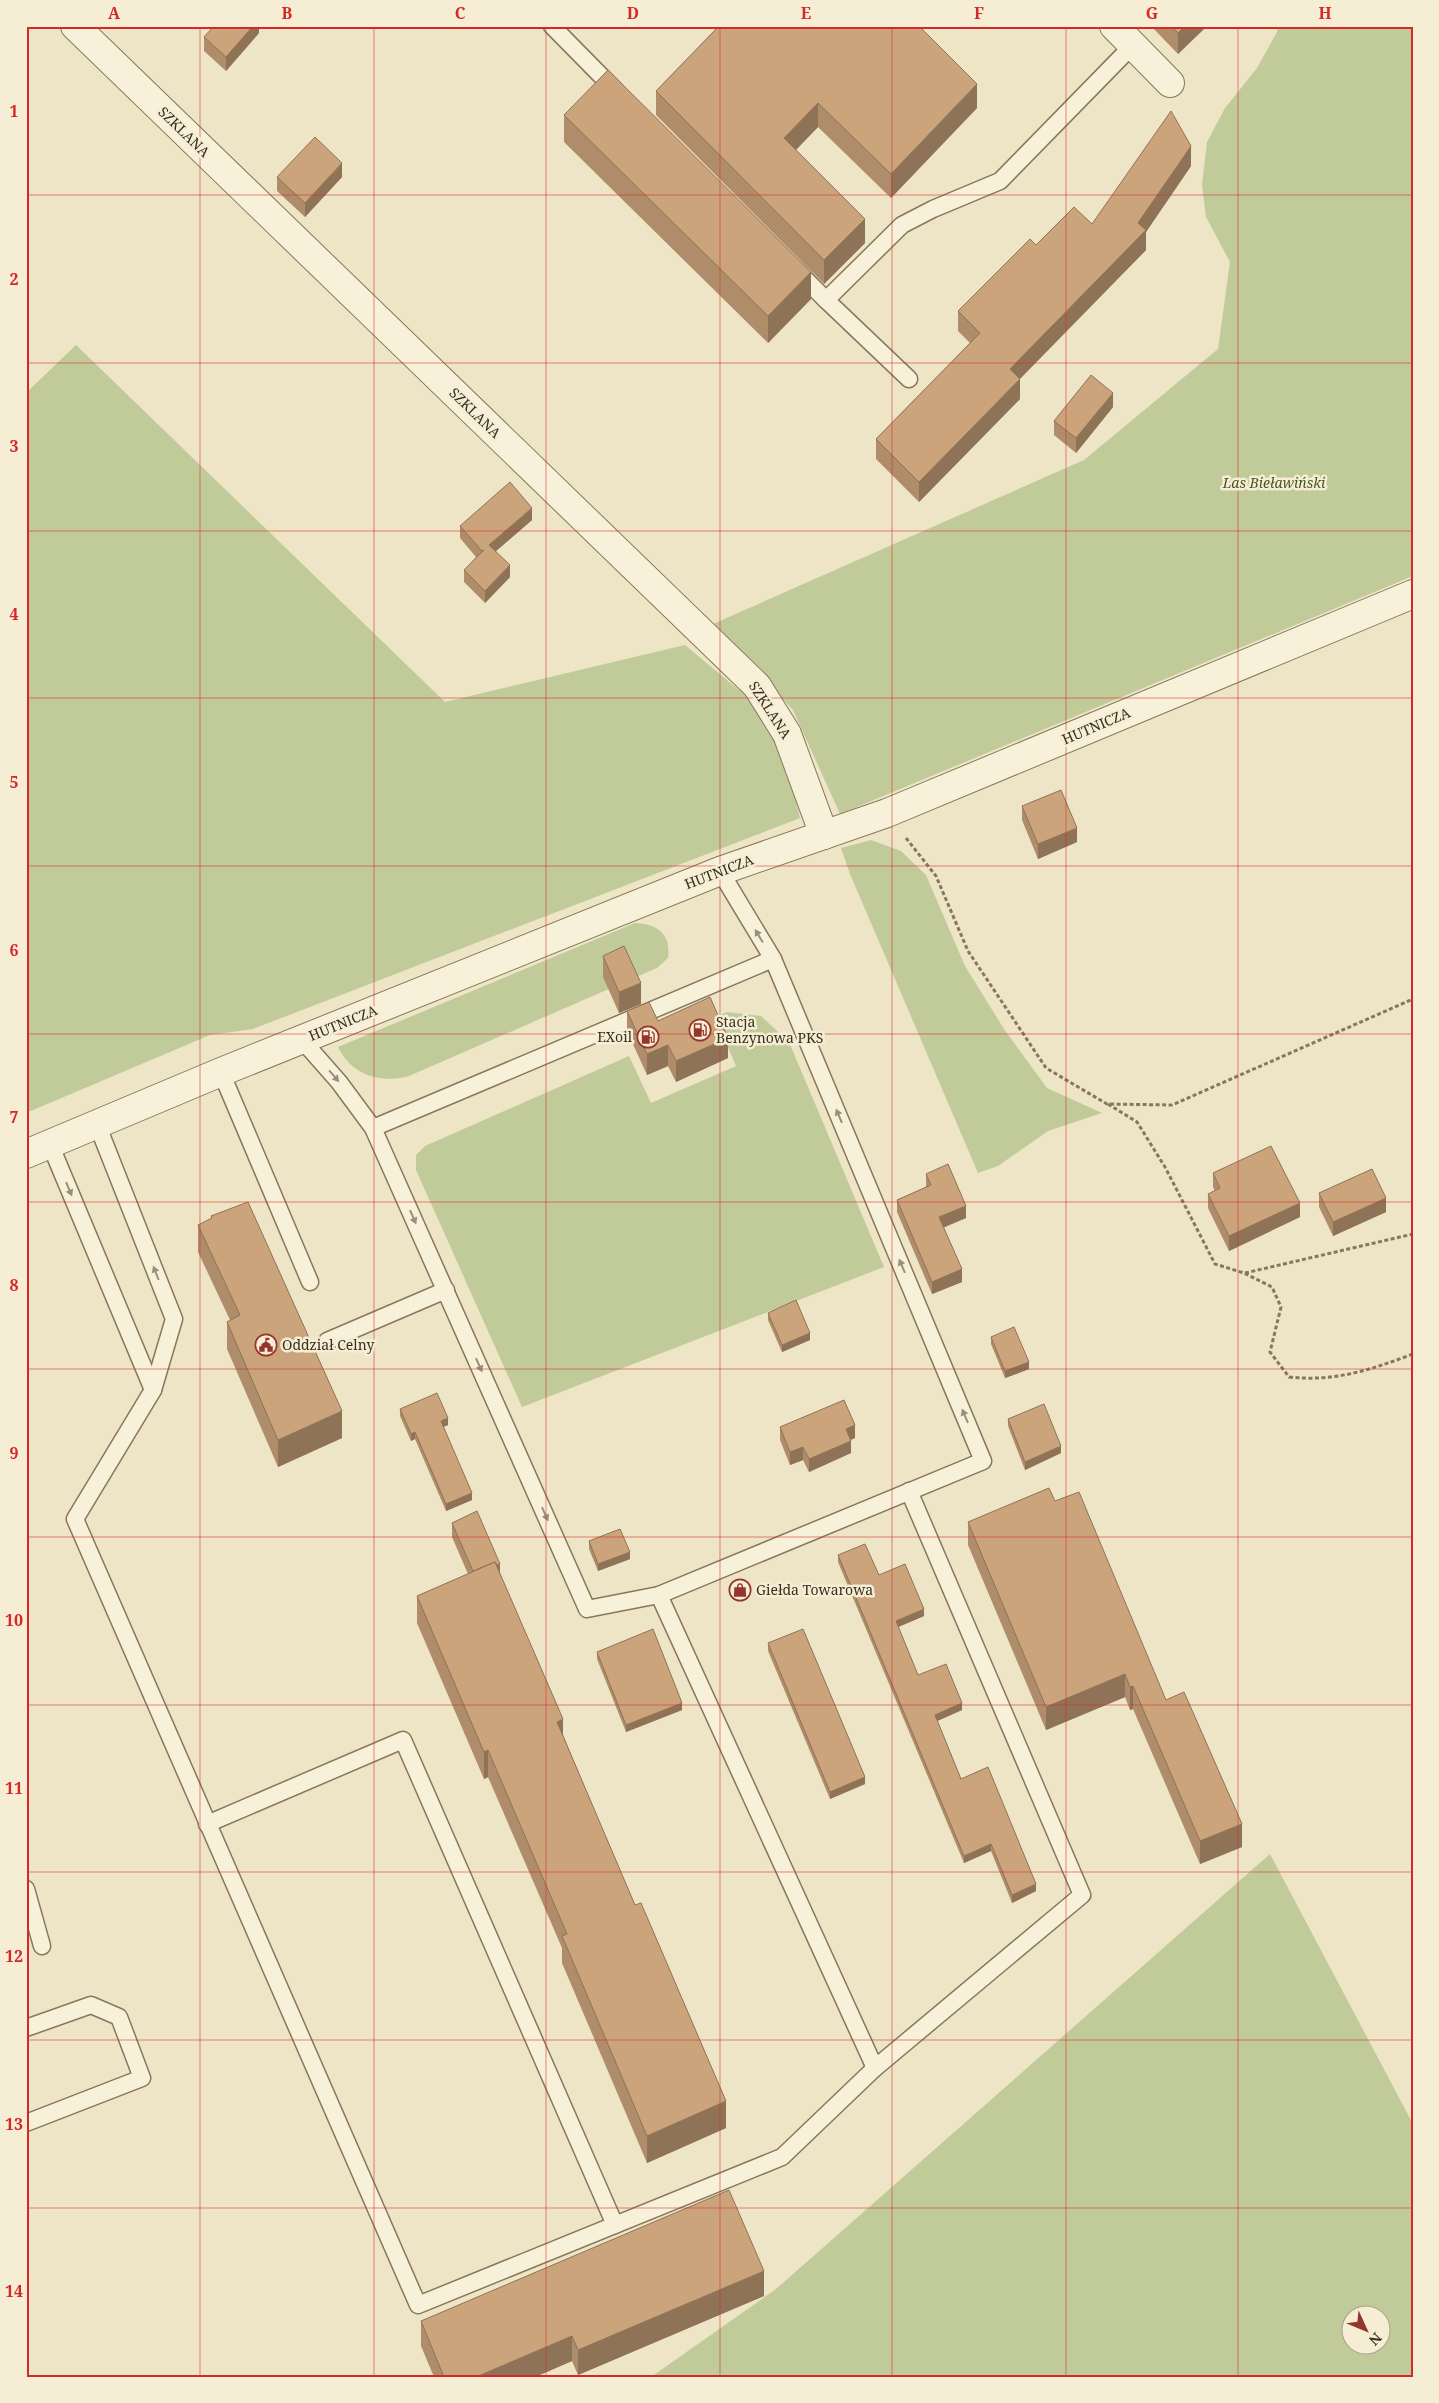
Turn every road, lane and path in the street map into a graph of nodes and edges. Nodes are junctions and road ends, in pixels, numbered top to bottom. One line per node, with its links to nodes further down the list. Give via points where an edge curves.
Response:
1 (75, 26): 12 (street, SZKLANA, via 757,686 788,734)
2 (552, 26): 6 (lane)
3 (1114, 26): 4 (street)
4 (1133, 45): 5 (street); 8 (lane, via 1000,181 902,225)
5 (1170, 83)
6 (629, 104)
7 (784, 258): 8 (lane)
8 (826, 300): 9 (lane)
9 (908, 379)
10 (1413, 594): 11 (street, HUTNICZA)
11 (887, 813): 12 (street, HUTNICZA); 18 (path, via 936,876 968,951 1046,1068)
12 (824, 835): 13 (street, HUTNICZA)
13 (720, 871): 14 (lane, one-way to 13); 16 (street, HUTNICZA)
14 (773, 959): 20 (lane); 29 (lane, one-way to 14, via 984,1461)
15 (1413, 999): 18 (path, via 1172,1105)
16 (302, 1040): 17 (street, HUTNICZA); 20 (lane, one-way to 20)
17 (221, 1072): 19 (street, HUTNICZA); 24 (lane)
18 (1107, 1104): 23 (path, via 1137,1122 1165,1167 1215,1264)
19 (97, 1124): 21 (street, HUTNICZA); 28 (lane, one-way to 19, via 174,1319)
20 (373, 1128): 25 (lane, one-way to 25)
21 (38, 1149): 28 (lane, one-way to 28, via 130,1334)
22 (1413, 1234): 23 (path)
23 (1244, 1273): 27 (path, via 1272,1286 1281,1307 1270,1352 1289,1377 1345,1377)
24 (310, 1282)
25 (446, 1290): 26 (lane); 30 (lane, one-way to 30, via 587,1609)
26 (327, 1340)
27 (1413, 1354)
28 (153, 1390): 31 (lane, via 75,1519)
29 (909, 1492): 30 (lane); 35 (lane, via 1082,1894)
30 (659, 1596): 35 (lane)
31 (207, 1824): 37 (lane, via 418,2305); 37 (lane, via 403,1740)
32 (26, 1889): 33 (lane)
33 (42, 1946)
34 (26, 2028): 36 (lane, via 91,2005 110,2013 119,2017 142,2078)
35 (875, 2068): 37 (lane, via 782,2156)
36 (26, 2123)
37 (615, 2225)

